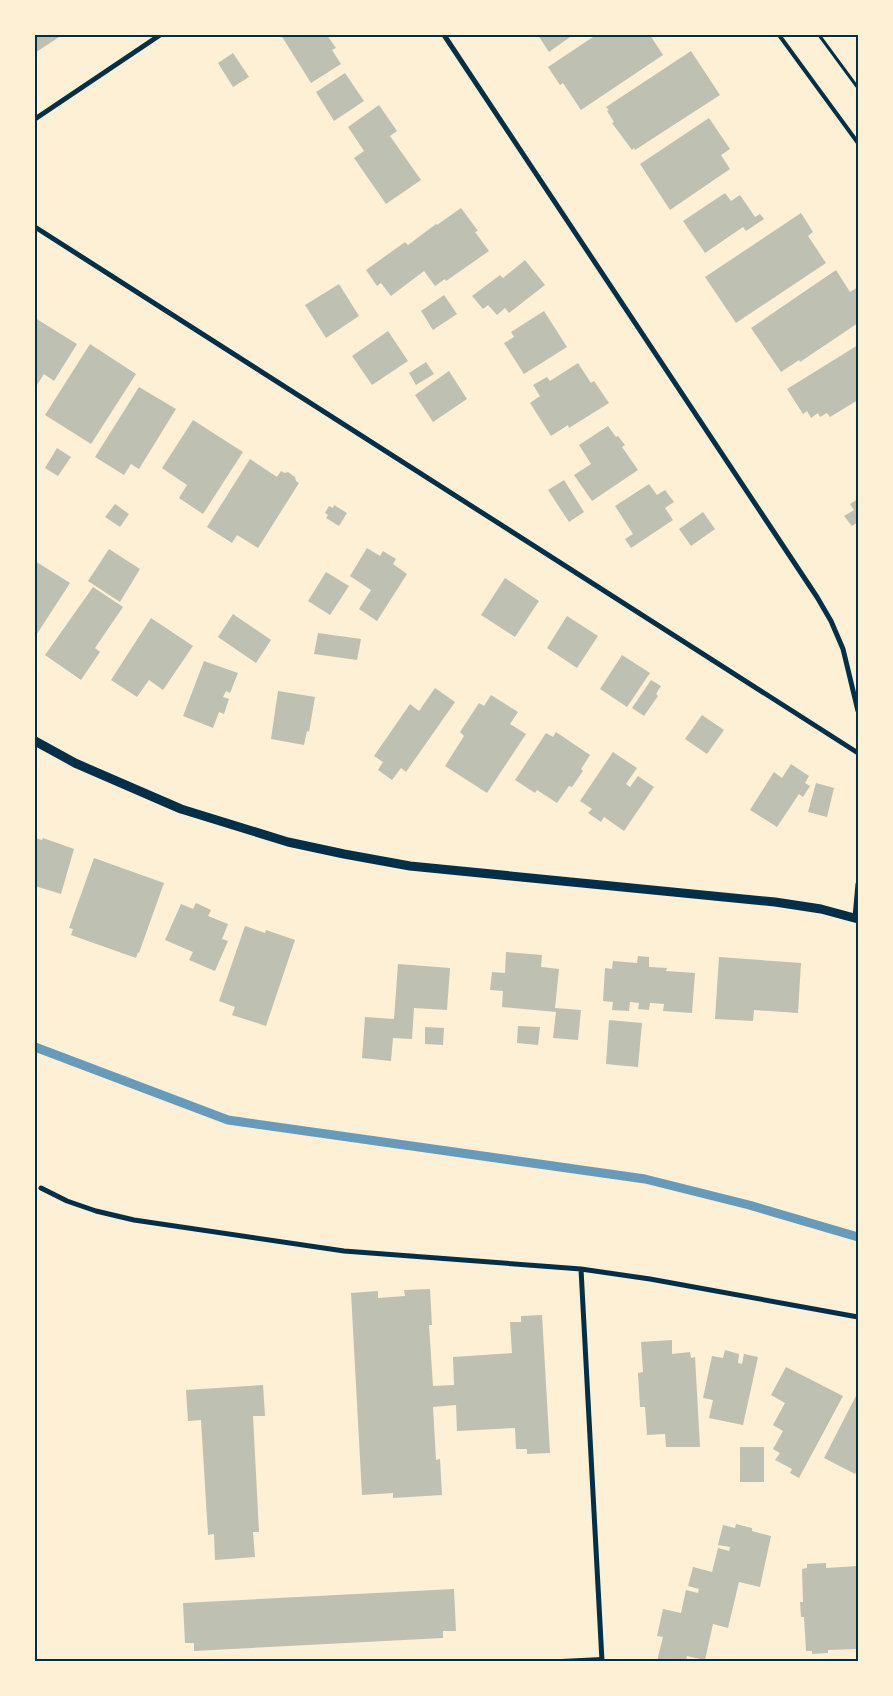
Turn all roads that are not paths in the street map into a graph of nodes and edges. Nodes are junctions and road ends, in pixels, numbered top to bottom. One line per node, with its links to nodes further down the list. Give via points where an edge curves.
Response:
1 (160, 35): 4 (street)
2 (444, 35): 7 (street, via 817,596 843,649)
3 (778, 35): 5 (lane)
4 (35, 119)
5 (858, 143)
6 (35, 227): 9 (street)
7 (858, 711)
8 (35, 741): 11 (street, via 75,763 181,809 288,842 410,866 775,902)
9 (858, 753)
10 (858, 884): 11 (street)
11 (857, 918)
12 (41, 1188): 13 (street, via 66,1201 134,1220 344,1251)
13 (581, 1269): 14 (street); 15 (street)
14 (858, 1317)
15 (602, 1660): 16 (lane)
16 (561, 1661)

